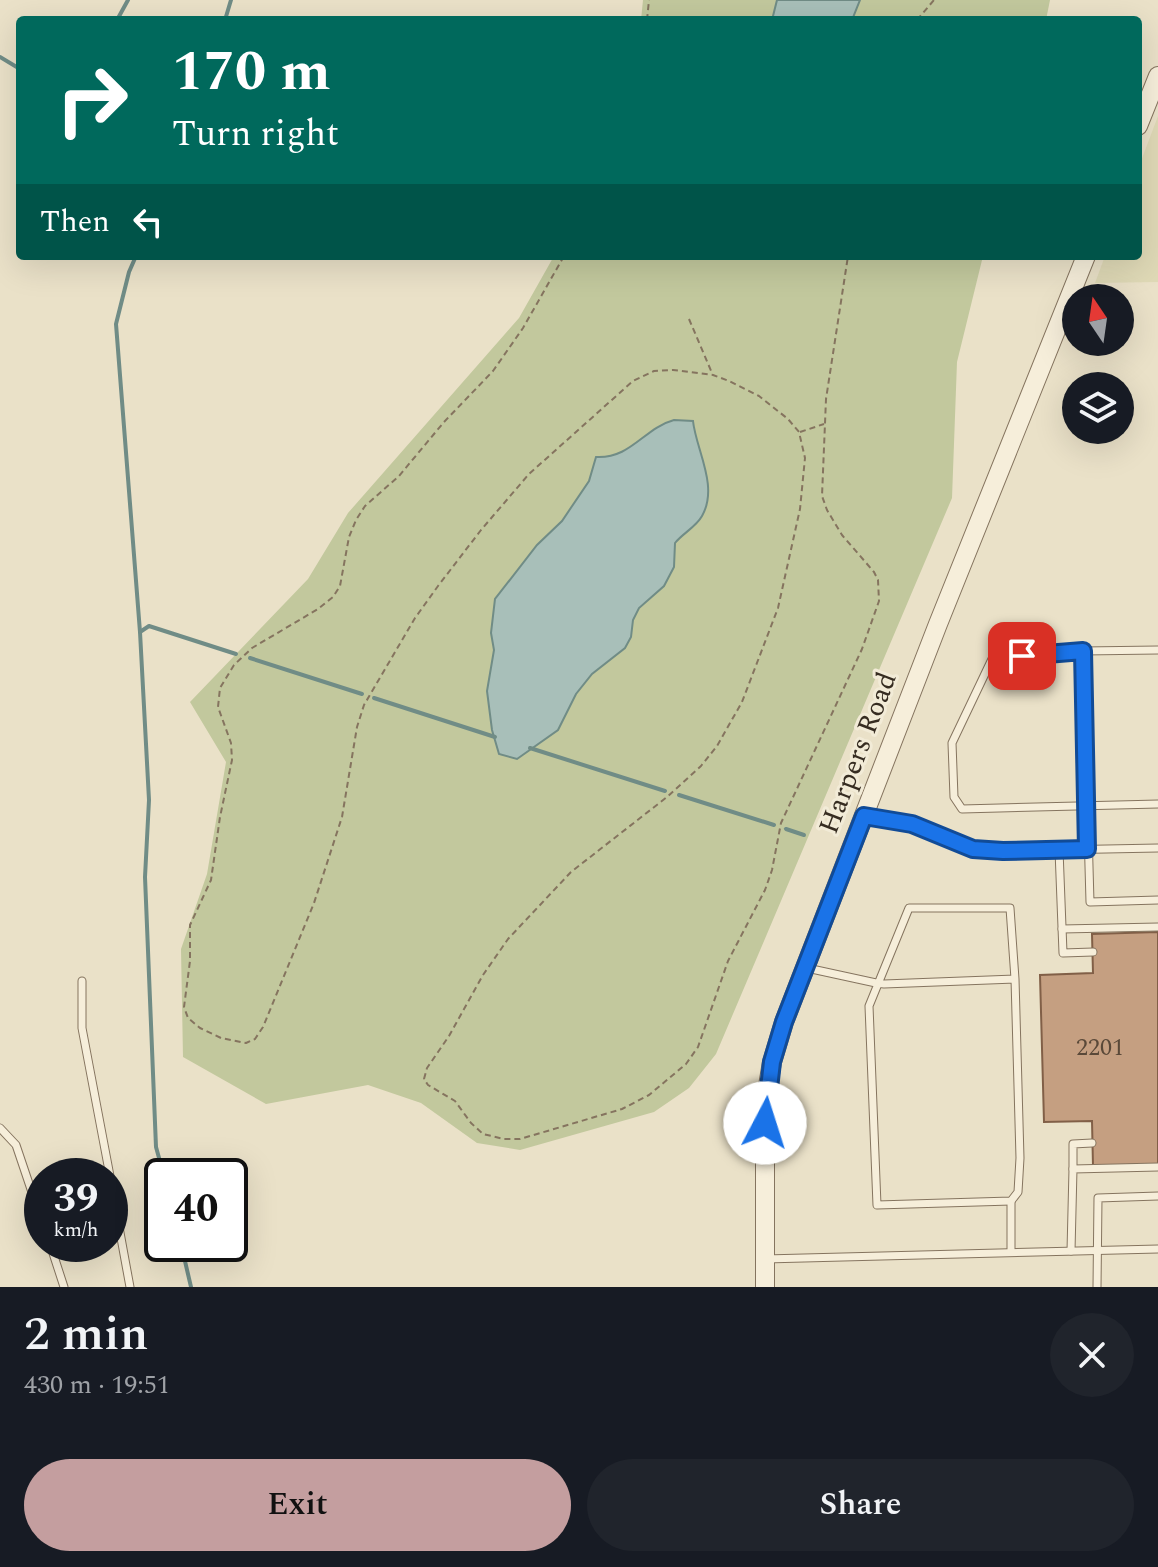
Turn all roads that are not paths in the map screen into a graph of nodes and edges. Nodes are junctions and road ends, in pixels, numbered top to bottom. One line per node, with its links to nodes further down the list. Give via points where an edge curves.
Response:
1 (1158, 76): 2 (street)
2 (1142, 116)
3 (1084, 260): 8 (street, Harpers Road)
4 (1158, 650): 5 (lane)
5 (1083, 651): 7 (lane); 7 (lane, via 992,659 952,743 954,797 962,809)
6 (1158, 804): 7 (lane)
7 (1086, 806): 10 (lane)
8 (864, 816): 11 (lane, via 912,824 973,849); 16 (street, Harpers Road)
9 (1158, 848): 10 (lane)
10 (1087, 849): 11 (lane); 12 (lane, via 1090,902)
11 (1059, 850): 14 (lane)
12 (1158, 900)
13 (1158, 927): 14 (lane)
14 (1062, 929): 15 (lane, via 1063,953)
15 (1093, 952)
16 (805, 968): 19 (lane); 32 (street, Harpers Road, via 772,1062 765,1104)
17 (1015, 979): 19 (lane); 19 (lane, via 1010,908 909,908); 27 (lane, via 1020,1158 1018,1192)
18 (82, 981): 22 (lane, via 82,1028)
19 (876, 983): 27 (lane, via 869,1006 877,1205)
20 (0, 1128): 24 (lane, via 16,1145)
21 (1092, 1143): 25 (lane, via 1073,1144)
22 (106, 1158)
23 (1158, 1167): 25 (lane)
24 (24, 1169)
25 (1073, 1169): 30 (lane)
26 (1158, 1196): 29 (lane, via 1098,1198)
27 (1011, 1201): 31 (lane)
28 (1158, 1249): 29 (lane)
29 (1096, 1250): 30 (lane); 38 (lane)
30 (1071, 1251): 31 (lane)
31 (1011, 1252): 32 (lane)
32 (765, 1259): 37 (street, Harpers Road)
33 (56, 1262): 35 (lane)
34 (125, 1262): 36 (lane)
35 (64, 1287)
36 (130, 1287)
37 (765, 1287)
38 (1097, 1287)

